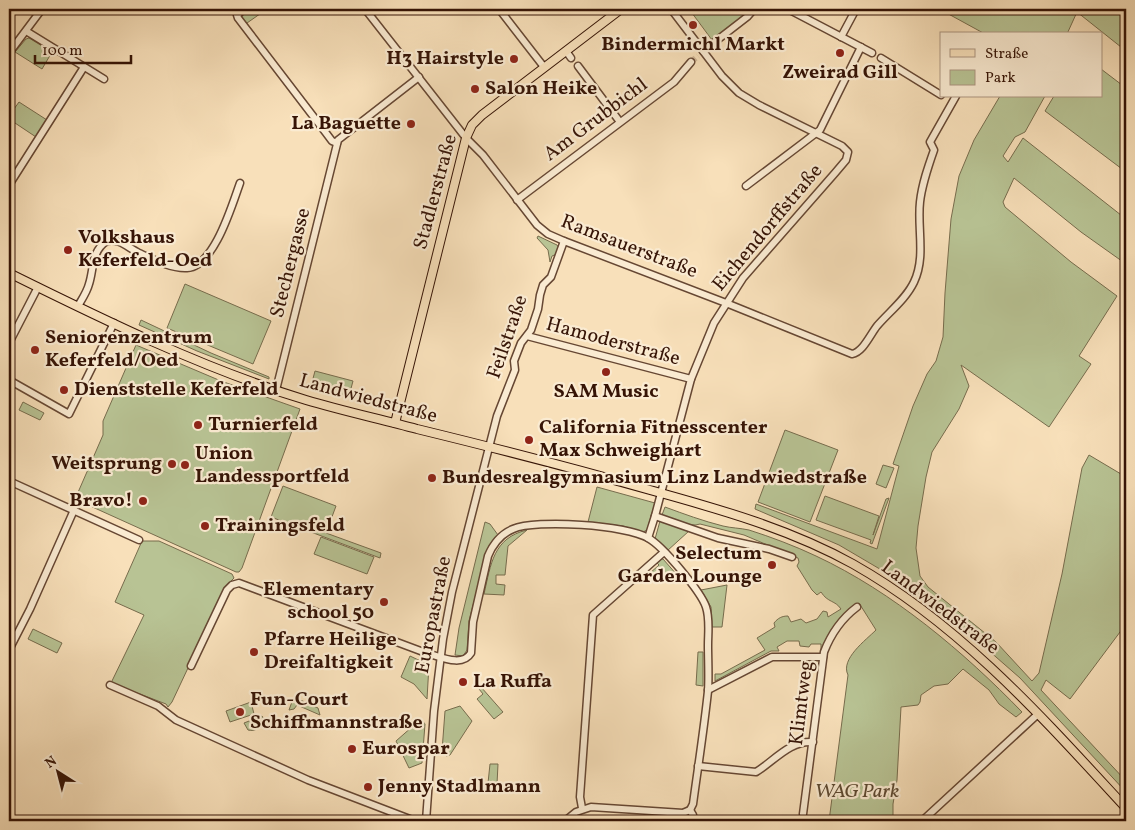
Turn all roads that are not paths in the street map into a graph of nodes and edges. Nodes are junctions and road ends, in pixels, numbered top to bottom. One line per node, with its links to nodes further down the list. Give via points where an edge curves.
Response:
1 (42, 9): 10 (street)
2 (244, 9): 30 (street, via 237,15 333,142)
3 (365, 9): 23 (street, Ramsauerstraße)
4 (499, 9): 22 (street)
5 (620, 9): 13 (main road, Stadlerstraße)
6 (671, 9): 15 (street)
7 (754, 9): 15 (street)
8 (788, 9): 11 (street)
9 (856, 9): 11 (street)
10 (26, 31): 14 (street); 21 (street)
11 (841, 37): 12 (street)
12 (861, 47): 16 (street); 28 (street)
13 (566, 51): 17 (street); 22 (main road, Stadlerstraße)
14 (9, 53)
15 (702, 53): 28 (street, via 747,99)
16 (872, 53)
17 (571, 58)
18 (881, 58): 25 (street)
19 (691, 62): 27 (street, Am Grubbichl, via 674,82)
20 (578, 66): 27 (street)
21 (84, 67): 24 (street); 32 (street)
22 (544, 67): 29 (main road, Stadlerstraße, via 477,119)
23 (418, 77): 29 (street, Ramsauerstraße); 30 (street)
24 (104, 79)
25 (940, 95)
26 (954, 99): 38 (street, Ramsauerstraße, via 930,142 934,150 920,203 918,273 906,294 856,353)
27 (620, 122): 34 (street, Am Grubbichl)
28 (816, 133): 33 (street); 38 (street, Eichendorffstraße, via 842,146 848,152 847,157 756,261)
29 (466, 138): 34 (street, Ramsauerstraße); 46 (main road, Stadlerstraße)
30 (337, 143): 45 (street, Stechergasse)
31 (240, 183): 39 (street, via 214,245 198,264 190,268 176,267 119,242 107,241 94,258 89,285)
32 (9, 185)
33 (746, 186)
34 (517, 200): 35 (street, Ramsauerstraße, via 542,230)
35 (564, 241): 38 (street, Ramsauerstraße); 41 (street, Feilstraße, via 551,277 540,295)
36 (9, 272): 37 (main road, Landwiedstraße)
37 (38, 287): 39 (main road, Landwiedstraße); 42 (street)
38 (726, 303): 43 (street, Eichendorffstraße, via 702,348)
39 (78, 306): 40 (main road, Landwiedstraße)
40 (114, 323): 44 (street, via 69,414); 45 (main road, Landwiedstraße, via 200,362)
41 (527, 336): 43 (street, Hamoderstraße); 47 (street, Feilstraße, via 514,360 515,370)
42 (9, 343)
43 (691, 379): 49 (street, Eichendorffstraße)
44 (9, 380)
45 (276, 390): 46 (main road, Landwiedstraße)
46 (395, 423): 47 (main road, Landwiedstraße)
47 (489, 448): 49 (main road, Landwiedstraße); 58 (street, Europastraße, via 452,592)
48 (9, 481): 50 (street)
49 (661, 493): 51 (street); 63 (main road, Landwiedstraße, via 770,527 827,551 869,574 950,631 992,667)
50 (74, 510): 53 (street); 57 (street)
51 (654, 516): 52 (street); 55 (street, via 718,538)
52 (648, 538): 54 (street); 58 (street, via 631,531 582,525 527,525 510,530 496,541 488,556 469,656 459,660)
53 (139, 540)
54 (664, 552): 62 (street, via 700,595 707,610); 66 (street, via 593,615 580,797)
55 (792, 557)
56 (856, 607): 59 (street, Klimtweg, via 835,630)
57 (9, 650)
58 (440, 656): 60 (street, via 239,584 227,590); 71 (street, Europastraße)
59 (823, 658): 62 (street, via 772,657); 64 (street, Klimtweg)
60 (191, 666)
61 (110, 685): 70 (street, via 158,706 176,720 301,776)
62 (708, 690): 65 (street)
63 (1038, 714): 67 (main road, Landwiedstraße); 74 (street)
64 (813, 742): 65 (street, via 792,747 756,772); 69 (street, Klimtweg)
65 (698, 766): 68 (street)
66 (582, 808): 68 (street); 72 (street)
67 (1126, 808)
68 (690, 810): 73 (street)
69 (803, 814)
70 (415, 821)
71 (426, 821)
72 (565, 821)
73 (692, 821)
74 (922, 821)

